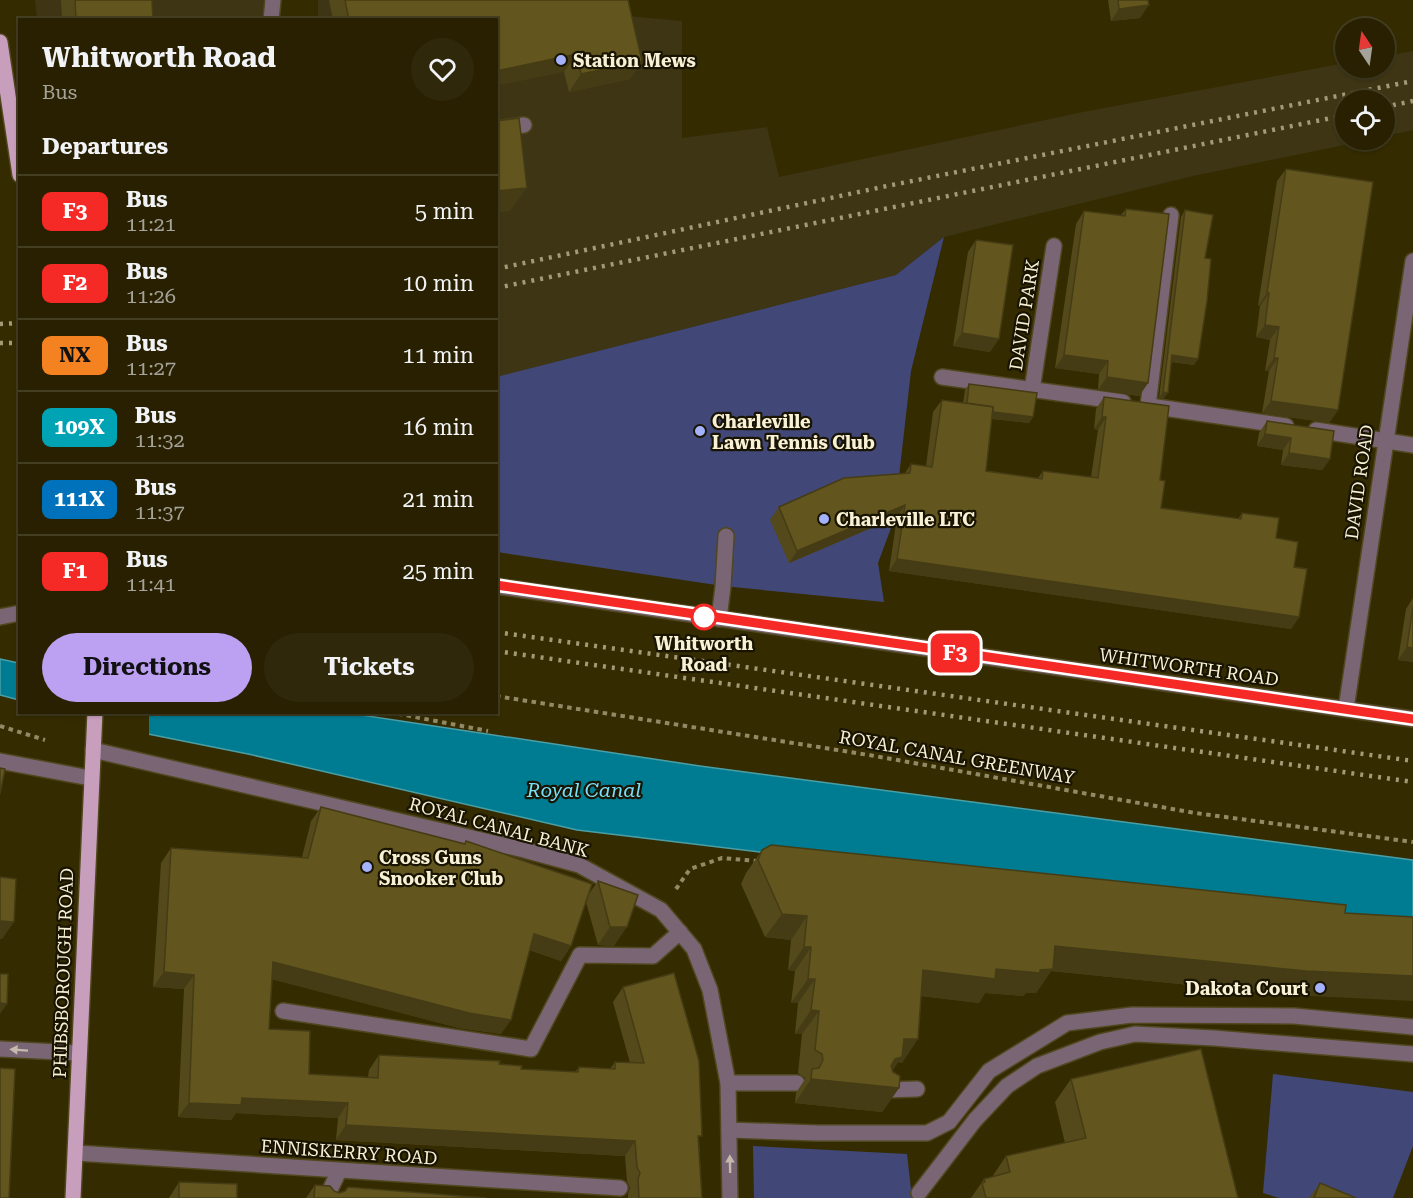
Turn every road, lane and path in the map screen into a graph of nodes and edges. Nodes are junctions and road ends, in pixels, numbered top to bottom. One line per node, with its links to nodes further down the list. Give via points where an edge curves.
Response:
1 (273, 0): 2 (street)
2 (271, 18)
3 (0, 42): 6 (main road)
4 (524, 125): 5 (street)
5 (498, 129)
6 (18, 162)
7 (1171, 215): 12 (street)
8 (1054, 246): 11 (street, DAVID PARK)
9 (1413, 261): 13 (street, DAVID ROAD)
10 (942, 377): 11 (street, DAVID PARK)
11 (1032, 390): 12 (street, DAVID PARK)
12 (1148, 406): 13 (street, DAVID PARK)
13 (1385, 441): 14 (street, DAVID PARK); 19 (street, DAVID ROAD)
14 (1413, 445)
15 (726, 536): 17 (street)
16 (498, 585): 17 (street, WHITWORTH ROAD)
17 (719, 619): 19 (street, WHITWORTH ROAD)
18 (498, 696): 28 (path, ROYAL CANAL GREENWAY, via 869,755 1195,813)
19 (1346, 709): 22 (street, WHITWORTH ROAD)
20 (94, 714): 25 (main road, PHIBSBOROUGH ROAD)
21 (399, 714): 24 (path)
22 (1413, 719)
23 (0, 726): 25 (path)
24 (488, 731)
25 (93, 750): 27 (main road, PHIBSBOROUGH ROAD); 30 (street, ROYAL CANAL BANK, via 579,865)
26 (0, 761): 27 (street)
27 (90, 778): 35 (main road, PHIBSBOROUGH ROAD)
28 (1413, 842)
29 (769, 862): 30 (path, via 723,858 690,869)
30 (661, 910): 31 (street, ROYAL CANAL BANK)
31 (680, 932): 32 (street, via 652,956 580,955 531,1049); 37 (street, ROYAL CANAL BANK, via 694,950 710,990)
32 (282, 1011)
33 (1413, 1027): 41 (street, via 1294,1016 1132,1015 1067,1023 989,1071 948,1122 927,1133)
34 (0, 1049): 35 (street, one-way to 34)
35 (79, 1053): 42 (main road, PHIBSBOROUGH ROAD)
36 (1413, 1054): 45 (street, via 1135,1034 1100,1042 1038,1066 1007,1086 975,1120)
37 (728, 1083): 38 (street); 41 (street, ROYAL CANAL BANK)
38 (797, 1083)
39 (917, 1089): 40 (street)
40 (884, 1090)
41 (729, 1130): 48 (street, ROYAL CANAL BANK, one-way to 41)
42 (76, 1153): 43 (street, ENNISKERRY ROAD); 46 (main road, PHIBSBOROUGH ROAD)
43 (339, 1171): 44 (street, ENNISKERRY ROAD); 47 (street)
44 (620, 1188)
45 (919, 1193)
46 (73, 1198)
47 (329, 1198)
48 (730, 1198)

